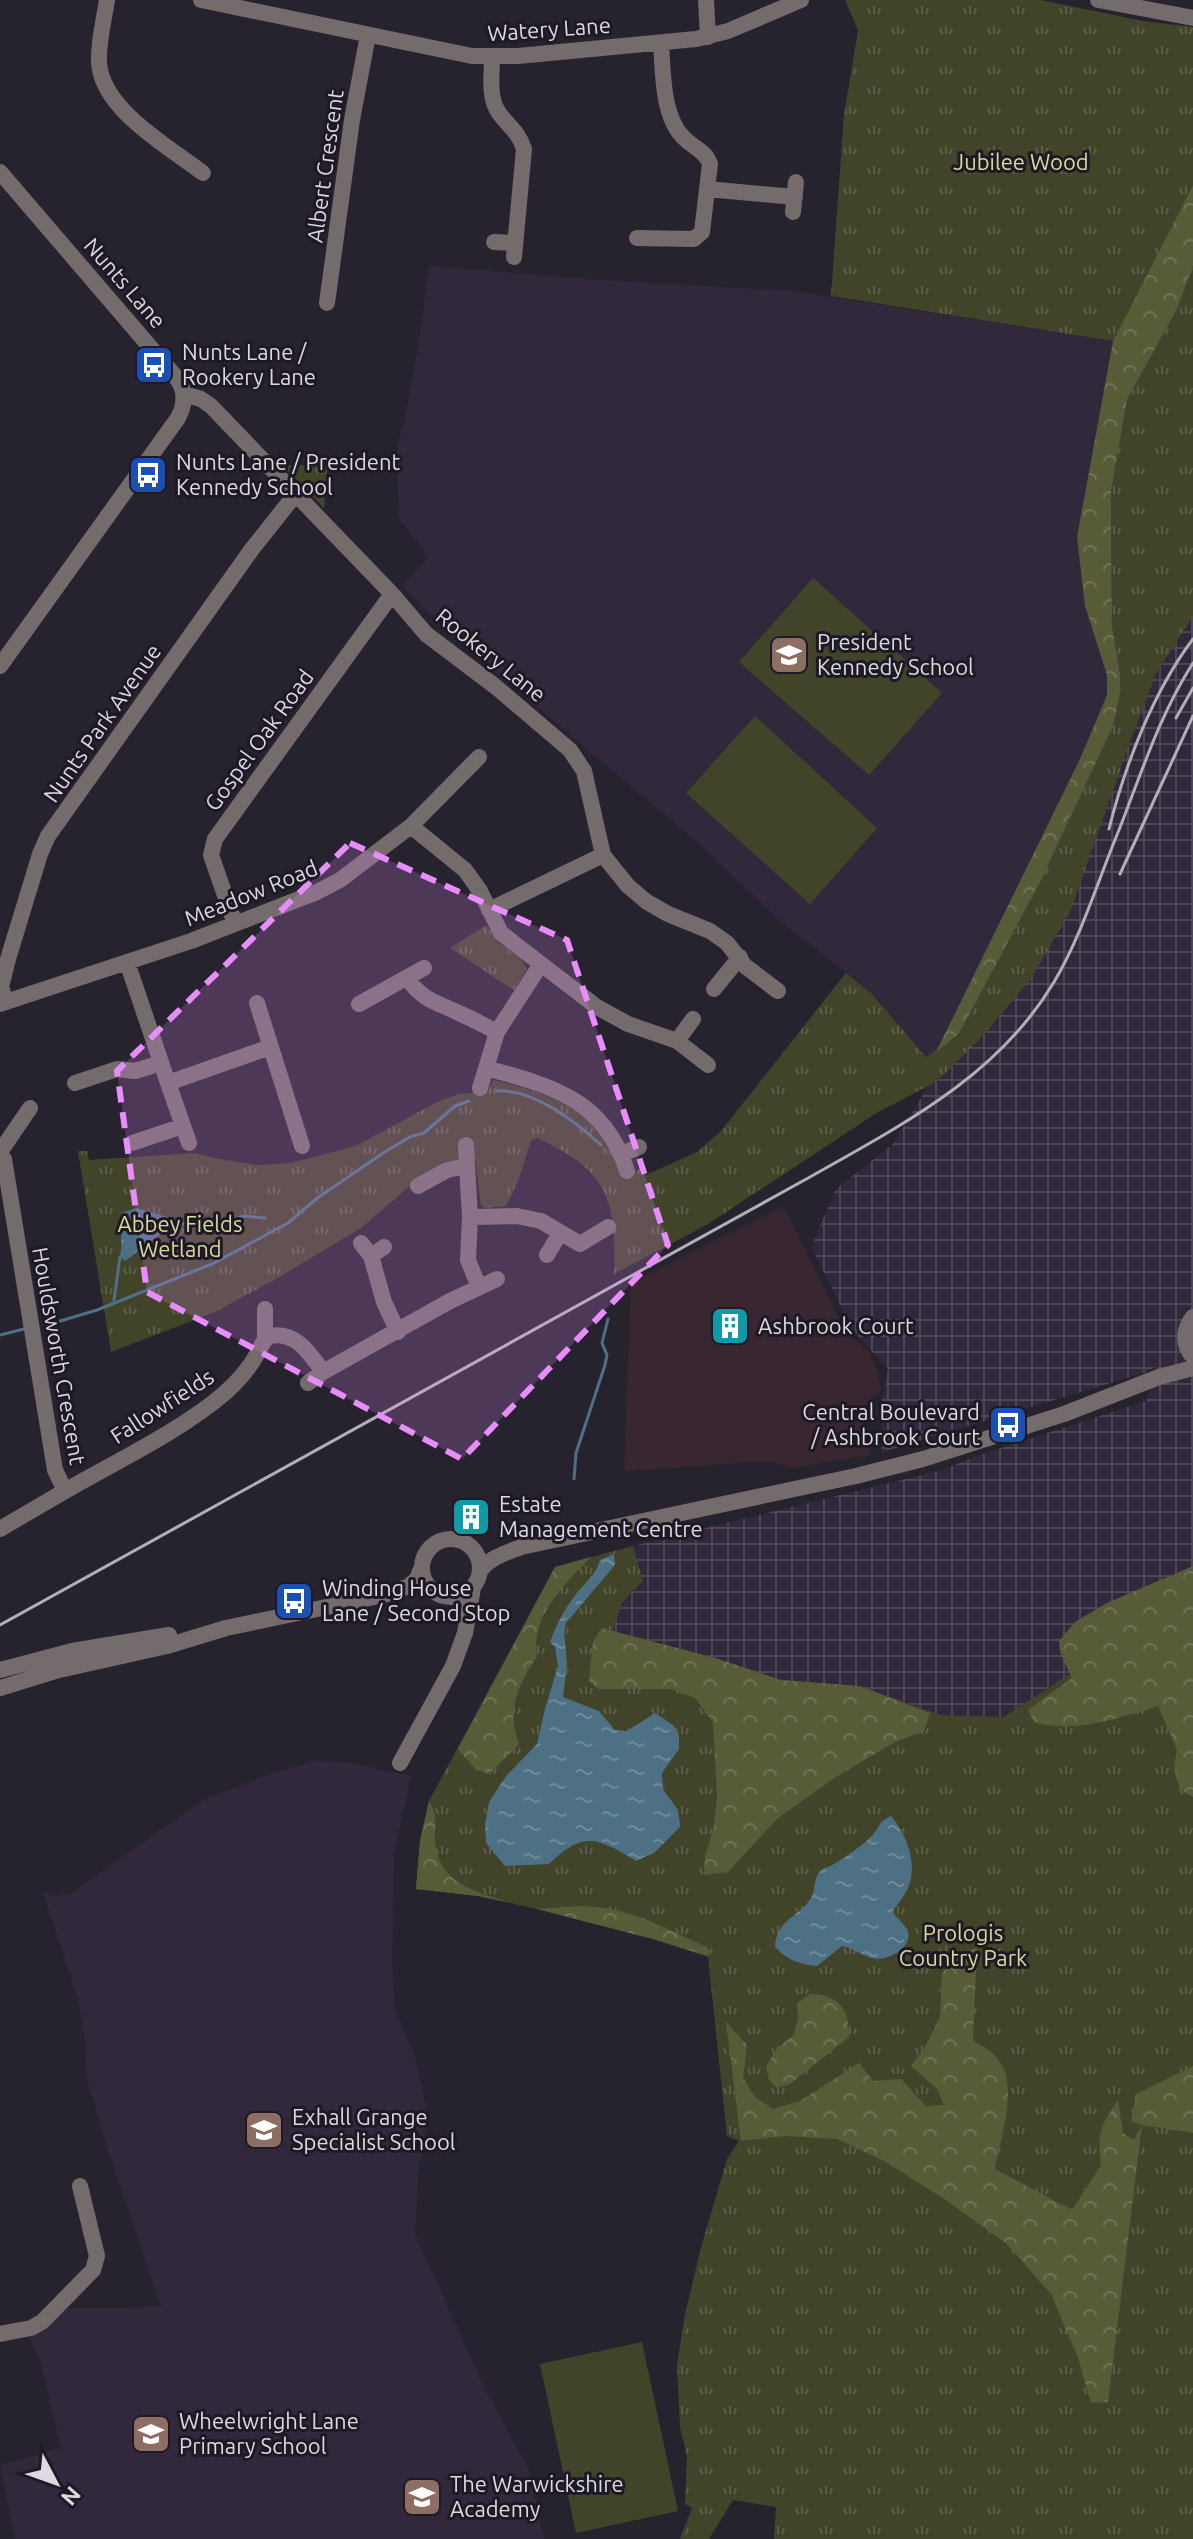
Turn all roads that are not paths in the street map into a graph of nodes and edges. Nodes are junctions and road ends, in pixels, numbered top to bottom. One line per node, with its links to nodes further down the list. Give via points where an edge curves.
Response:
1 (107, 0): 12 (street, via 99,61 111,97)
2 (201, 0): 7 (street, Watery Lane)
3 (706, 0): 8 (street)
4 (801, 0): 8 (street, Watery Lane)
5 (1098, 0): 6 (street)
6 (1193, 18)
7 (368, 35): 10 (street, Watery Lane); 17 (street, Albert Crescent)
8 (708, 37): 9 (street, Watery Lane)
9 (661, 43): 10 (street, Watery Lane); 13 (street, via 663,85 674,124 709,159)
10 (492, 57): 16 (street, via 494,105 524,149 514,250)
11 (0, 172): 18 (street, Nunts Lane, via 175,376)
12 (203, 173)
13 (707, 189): 14 (street); 15 (street, via 698,238)
14 (794, 197)
15 (637, 238)
16 (494, 242)
17 (327, 303)
18 (184, 394): 19 (street, Rookery Lane, via 211,406); 21 (street, via 178,418)
19 (295, 495): 20 (street, Rookery Lane); 34 (street, Nunts Park Avenue, via 48,836 1,987)
20 (392, 594): 24 (street, Rookery Lane, via 426,634 570,750 584,771); 26 (street, Gospel Oak Road, via 215,839 211,855)
21 (0, 666)
22 (480, 758): 23 (street, Meadow Road)
23 (411, 826): 25 (street, via 465,870); 26 (street, Meadow Road, via 340,880)
24 (603, 855): 25 (street); 27 (street, Rookery Lane, via 647,902 710,931)
25 (489, 910): 29 (street, via 501,933)
26 (235, 924): 28 (street, Meadow Road)
27 (740, 957): 32 (street); 33 (street, Rookery Lane)
28 (127, 962): 34 (street, Meadow Road); 41 (street)
29 (541, 964): 38 (street); 39 (street, via 597,1007)
30 (424, 968): 31 (street)
31 (407, 978): 36 (street); 38 (street, via 426,999)
32 (714, 989)
33 (778, 991)
34 (3, 1003)
35 (257, 1003): 40 (street)
36 (359, 1004)
37 (693, 1019): 39 (street)
38 (497, 1032): 53 (street, via 482,1080 543,1084 580,1104 607,1127)
39 (677, 1041): 42 (street)
40 (270, 1047): 44 (street); 50 (street)
41 (161, 1063): 43 (street, via 135,1071 117,1069); 44 (street)
42 (708, 1065)
43 (75, 1083)
44 (168, 1083): 46 (street)
45 (30, 1108): 52 (street)
46 (183, 1126): 47 (street); 48 (street)
47 (132, 1143)
48 (189, 1143)
49 (466, 1145): 54 (street)
50 (302, 1146)
51 (639, 1147): 53 (street)
52 (0, 1153): 73 (street, Houldsworth Crescent, via 55,1470)
53 (621, 1154): 55 (street)
54 (467, 1166): 56 (street); 57 (street)
55 (627, 1171)
56 (418, 1186)
57 (470, 1217): 59 (street, via 517,1216 541,1221); 63 (street, via 468,1260)
58 (608, 1227): 59 (street, via 580,1244)
59 (560, 1233): 61 (street)
60 (372, 1249): 66 (street, via 384,1302)
61 (547, 1255)
62 (497, 1279): 63 (street)
63 (479, 1287): 66 (street)
64 (265, 1309): 67 (street)
65 (1193, 1317): 68 (street, via 1185,1334)
66 (398, 1332): 70 (street)
67 (265, 1339): 70 (street, via 296,1340); 73 (street, Fallowfields, via 250,1367 220,1397)
68 (1190, 1352): 71 (street)
69 (1193, 1368): 71 (street)
70 (323, 1372): 72 (street)
71 (1159, 1377): 76 (street, via 923,1459)
72 (308, 1383)
73 (65, 1491): 74 (street, Houldsworth Crescent)
74 (0, 1529)
75 (470, 1546): 76 (street); 77 (street, via 455,1539 436,1542 426,1551); 78 (street)
76 (521, 1547): 78 (street)
77 (421, 1569): 80 (street, via 409,1586); 81 (street, via 427,1586)
78 (480, 1571): 79 (street)
79 (473, 1588): 81 (street, via 460,1596); 83 (street)
80 (384, 1595): 81 (street); 82 (street)
81 (438, 1595): 83 (street, via 455,1613)
82 (226, 1628): 84 (street, via 72,1651); 85 (street)
83 (458, 1651): 86 (street, via 422,1742)
84 (0, 1670)
85 (0, 1688)
86 (400, 1763)
87 (77, 2194): 88 (street, via 97,2256 93,2270 42,2322)
88 (0, 2334)

